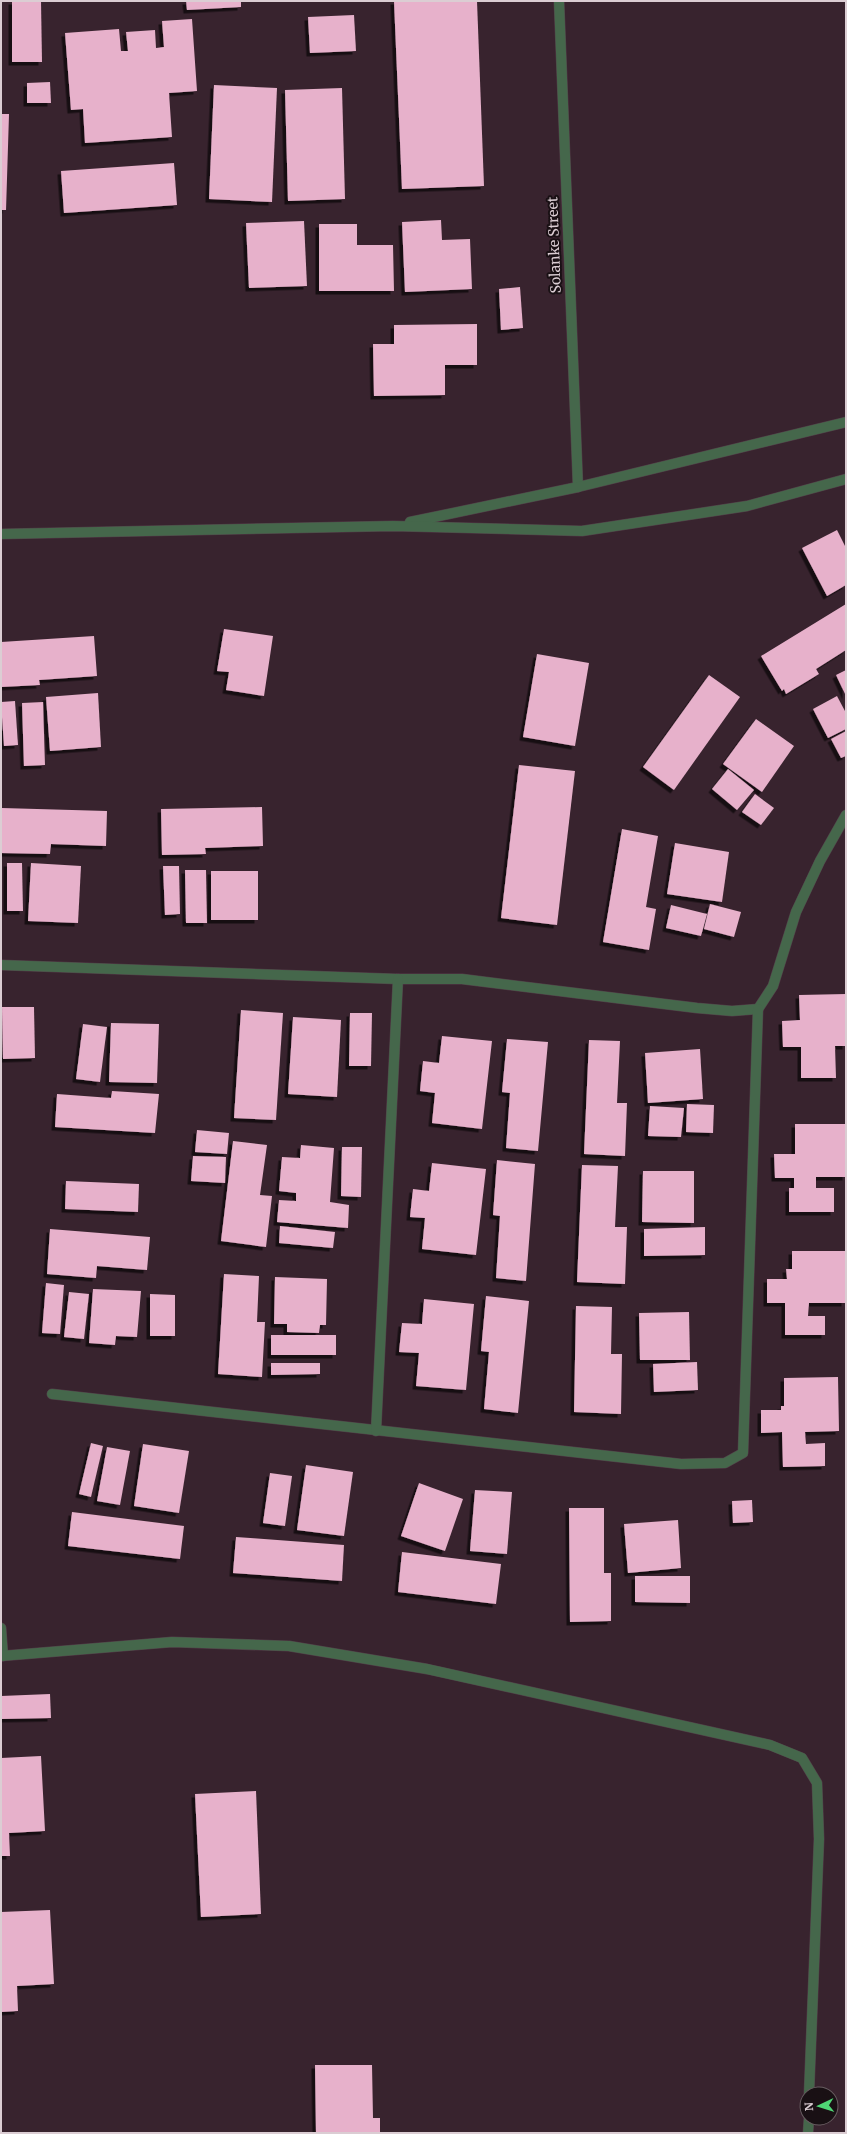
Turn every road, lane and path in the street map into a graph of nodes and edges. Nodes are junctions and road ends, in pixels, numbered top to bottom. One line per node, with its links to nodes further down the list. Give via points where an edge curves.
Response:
1 (559, 1): 4 (street, Solanke Street)
2 (846, 422): 4 (street)
3 (846, 479): 5 (street, via 747,506 582,531)
4 (578, 487): 5 (street)
5 (392, 526): 6 (street)
6 (1, 534)
7 (846, 815): 10 (street, via 820,861 796,912 773,986)
8 (1, 965): 9 (street)
9 (398, 979): 10 (street, via 462,979 697,1008 732,1011); 12 (street)
10 (758, 1009): 12 (street, via 743,1453 725,1462 680,1464)
11 (52, 1394): 12 (street)
12 (376, 1431)
13 (1, 1628): 14 (street)
14 (2, 1656): 15 (street, via 172,1642 289,1646 450,1674 770,1745 802,1758 817,1783 819,1839)
15 (809, 2086)

